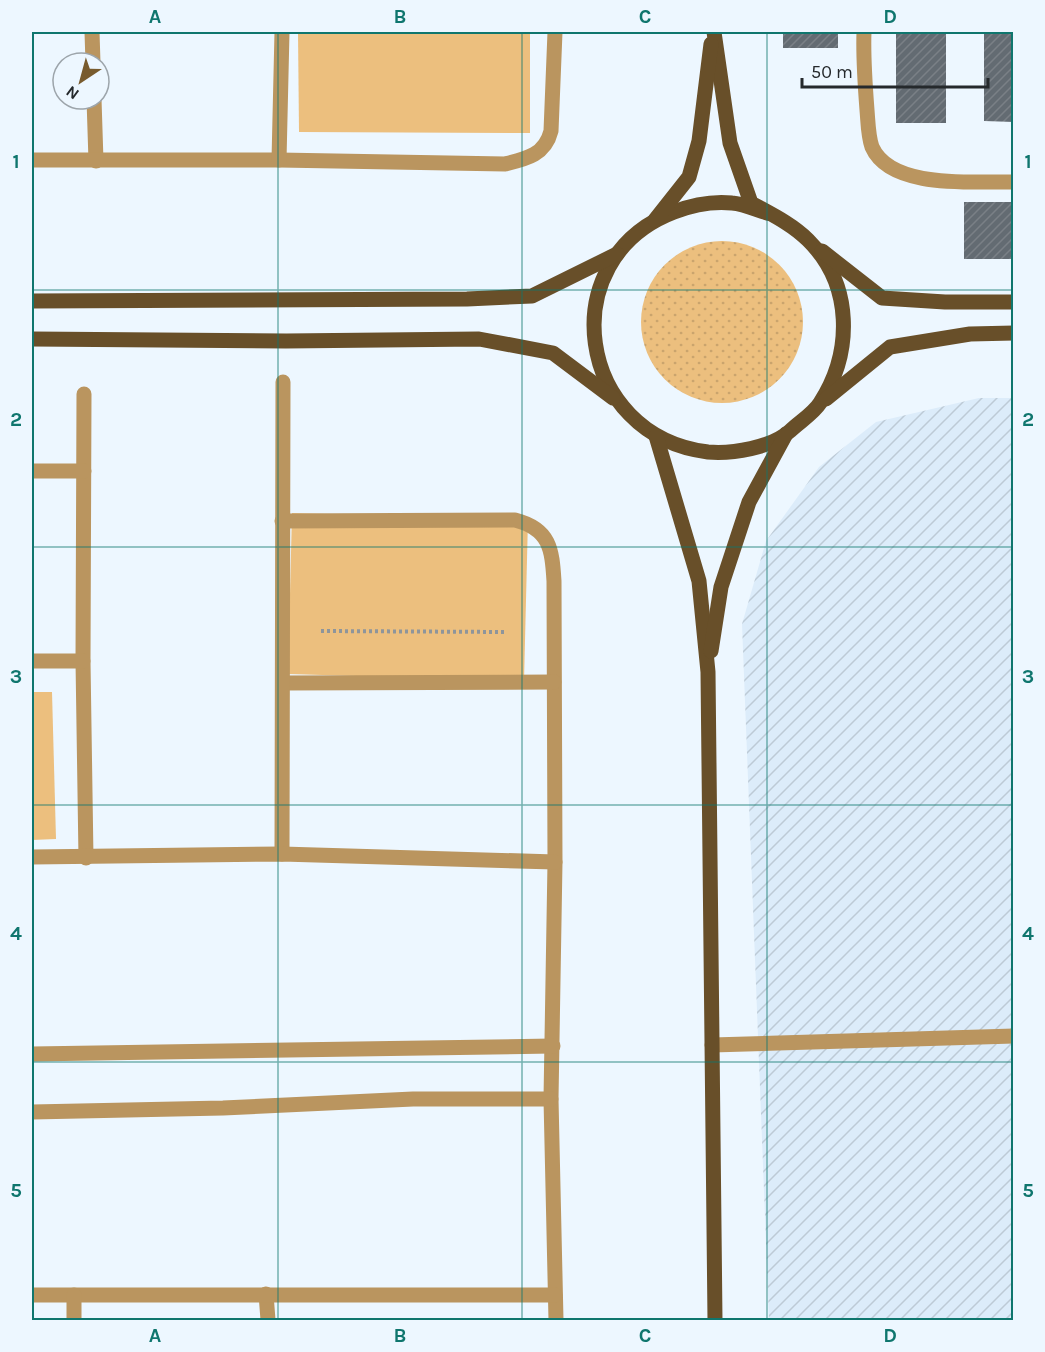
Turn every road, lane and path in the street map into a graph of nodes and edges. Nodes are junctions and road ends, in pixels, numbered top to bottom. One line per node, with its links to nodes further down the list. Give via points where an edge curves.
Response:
1 (93, 32): 6 (street)
2 (282, 32): 9 (street)
3 (555, 32): 9 (street, via 551,131 549,141 536,154 505,164)
4 (713, 32): 12 (main road, via 730,143 751,203); 13 (main road, via 692,168)
5 (864, 32): 11 (street, via 868,124 872,147 882,159 896,170 920,178)
6 (93, 51)
7 (94, 111): 10 (street)
8 (32, 160): 10 (street)
9 (279, 160): 10 (street)
10 (96, 161)
11 (1014, 182)
12 (771, 214): 13 (main road, via 733,203 692,205); 14 (main road)
13 (655, 219): 15 (main road)
14 (810, 242): 17 (main road, via 882,297); 23 (main road, via 830,271 842,304 844,340 836,374)
15 (617, 254): 16 (main road, via 532,296); 22 (main road, via 599,288 593,328 599,367)
16 (32, 301)
17 (1014, 302)
18 (1014, 333): 23 (main road, via 970,334 890,348)
19 (32, 339): 22 (main road, via 479,339 553,353)
20 (283, 382): 28 (street)
21 (84, 394): 27 (street)
22 (618, 402): 25 (main road)
23 (818, 405): 24 (main road)
24 (786, 434): 25 (main road, via 755,448 721,453 687,449); 33 (main road, via 749,502 721,587)
25 (656, 436): 33 (main road, via 699,581)
26 (32, 471): 27 (street)
27 (84, 471): 32 (street)
28 (282, 521): 34 (street, via 525,522 549,543 552,559); 35 (street)
29 (321, 631): 30 (path)
30 (504, 632)
31 (32, 661): 32 (street)
32 (83, 661): 38 (street)
33 (708, 672): 41 (main road)
34 (554, 682): 35 (street); 39 (street)
35 (283, 683): 36 (street)
36 (282, 854): 38 (street); 39 (street)
37 (32, 857): 38 (street)
38 (86, 858)
39 (555, 862): 42 (street)
40 (1014, 1036): 41 (street)
41 (712, 1045): 53 (main road)
42 (553, 1046): 43 (street); 44 (street)
43 (32, 1054)
44 (551, 1099): 45 (street, via 414,1099); 48 (street)
45 (32, 1112)
46 (74, 1294): 47 (street); 49 (street); 50 (street)
47 (266, 1294): 48 (street); 51 (street)
48 (555, 1294): 52 (street)
49 (32, 1295)
50 (74, 1320)
51 (267, 1320)
52 (555, 1320)
53 (715, 1320)

